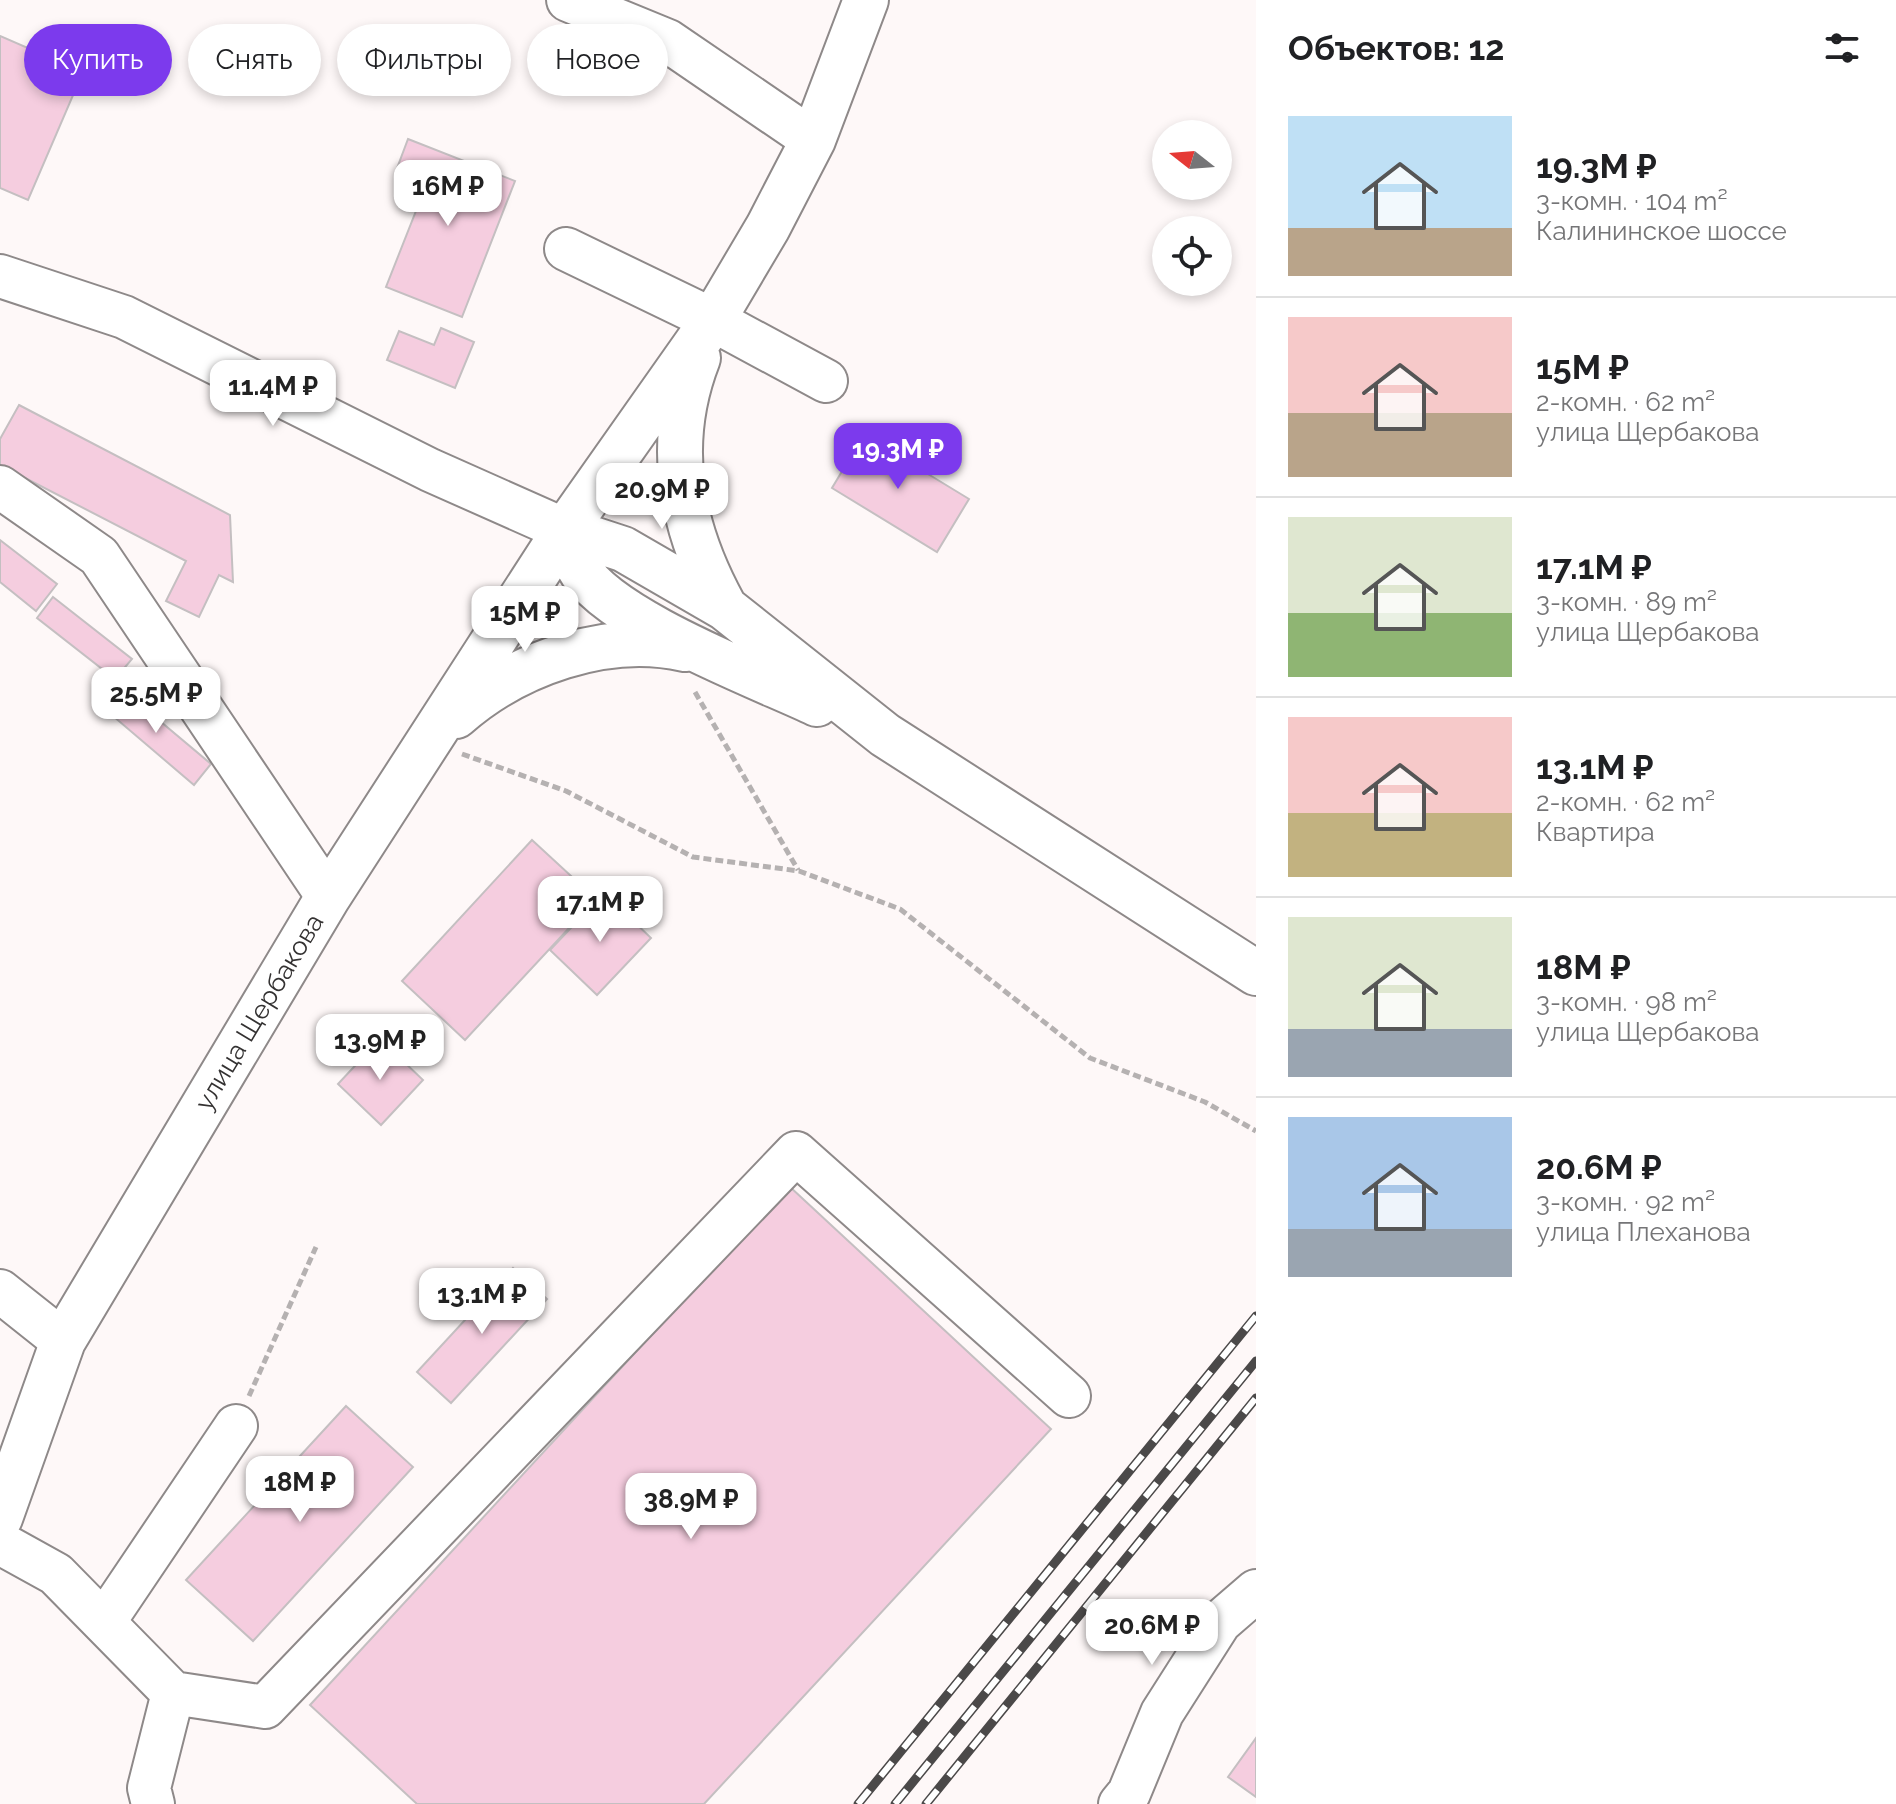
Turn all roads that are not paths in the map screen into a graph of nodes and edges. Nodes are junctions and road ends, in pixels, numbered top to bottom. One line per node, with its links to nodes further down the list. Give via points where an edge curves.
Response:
1 (568, 0): 3 (street, via 668,41)
2 (866, 0): 3 (main road)
3 (813, 140): 6 (main road)
4 (566, 249): 6 (street)
5 (0, 276): 9 (street, via 124,317 430,470)
6 (713, 320): 7 (street); 9 (main road, улица Щербакова); 10 (main road, via 692,371 680,471 685,515 699,561)
7 (826, 381)
8 (0, 487): 14 (street, via 99,556)
9 (565, 530): 10 (main road, via 623,549); 11 (main road, via 578,567 606,598); 13 (main road, улица Щербакова)
10 (725, 608): 12 (main road)
11 (714, 655): 12 (main road); 13 (main road, via 667,645 613,647 556,658 515,674 477,698)
12 (885, 735): 15 (main road)
13 (428, 741): 14 (main road, улица Щербакова)
14 (328, 897): 17 (main road, улица Щербакова)
15 (1256, 973)
16 (0, 1291): 17 (street)
17 (63, 1341): 20 (main road, улица Щербакова)
18 (1069, 1396): 24 (street, via 796,1153 265,1707)
19 (236, 1426): 23 (street)
20 (0, 1518)
21 (0, 1543): 23 (street, via 56,1574)
22 (1256, 1591): 25 (street, via 1220,1622 1162,1713)
23 (104, 1622): 24 (street)
24 (173, 1693): 26 (street, via 149,1788)
25 (1132, 1800)
26 (153, 1804)

